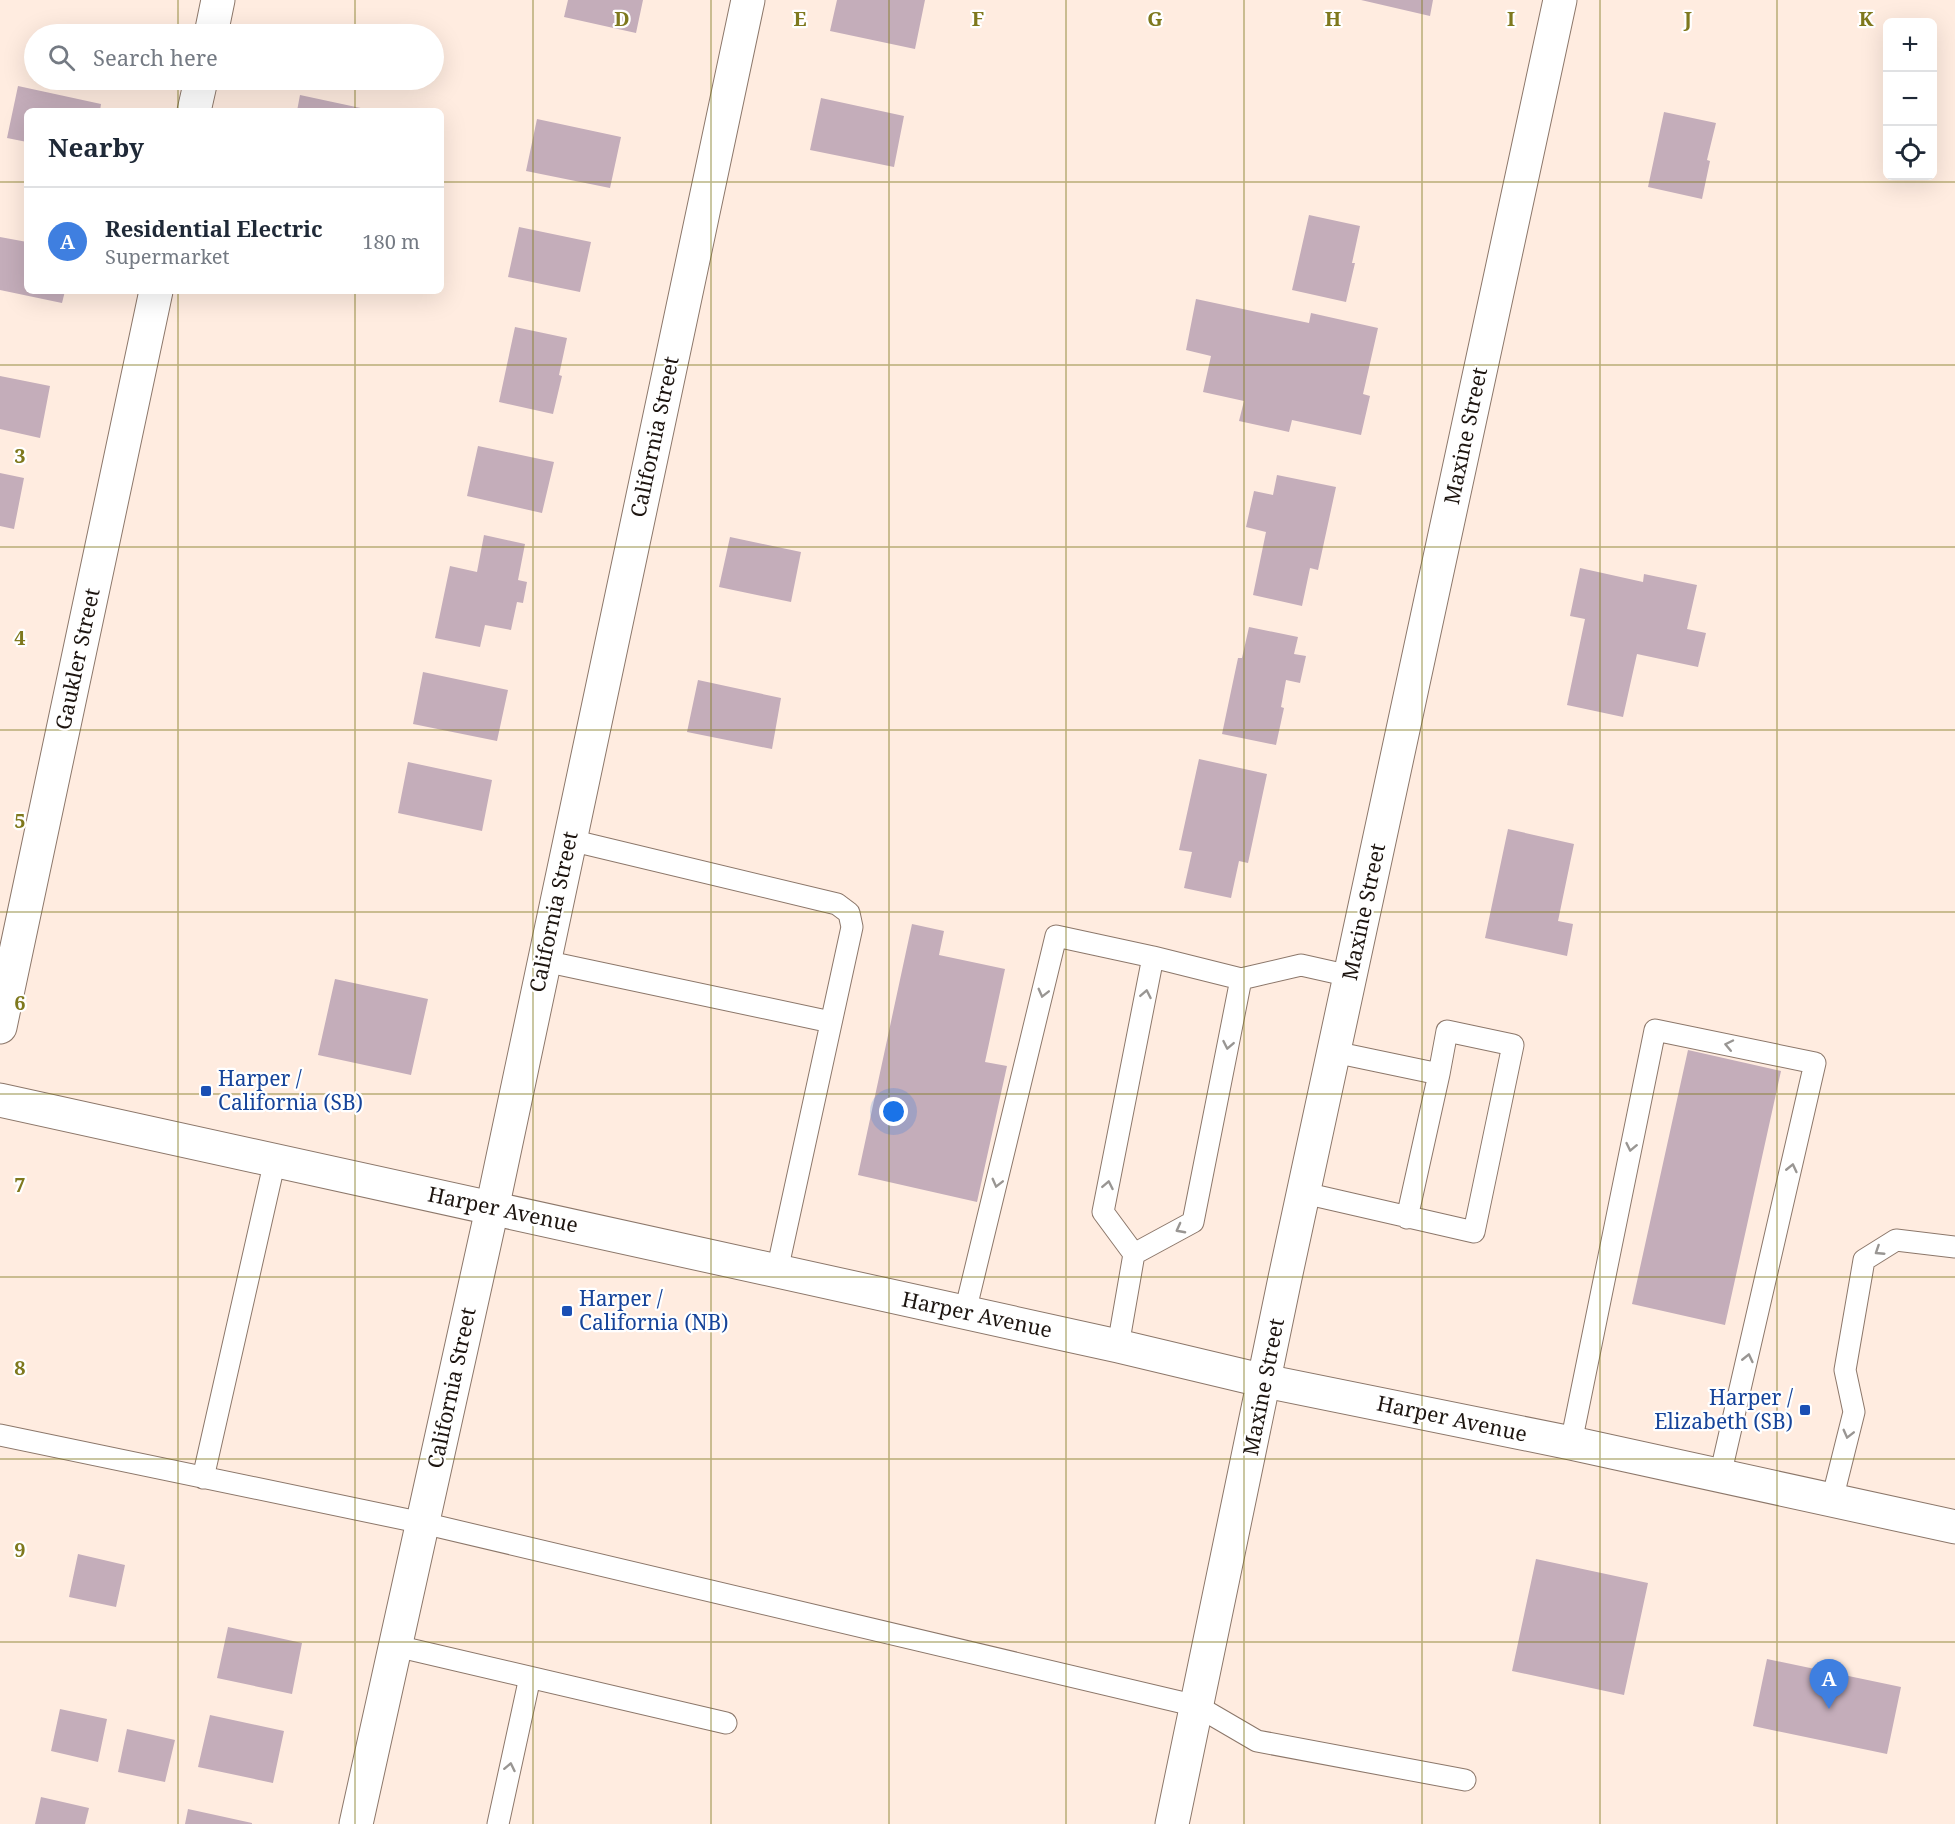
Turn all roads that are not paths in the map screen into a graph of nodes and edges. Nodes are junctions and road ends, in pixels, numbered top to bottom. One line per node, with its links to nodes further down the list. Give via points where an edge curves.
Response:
1 (218, 0): 4 (street)
2 (748, 0): 8 (street, California Street)
3 (1560, 0): 11 (street, Maxine Street)
4 (213, 24)
5 (199, 90): 6 (street)
6 (195, 108)
7 (155, 294): 14 (street, Gaukler Street)
8 (570, 840): 10 (street, California Street); 13 (lane, via 837,904 849,913 852,927)
9 (1153, 957): 12 (lane); 23 (lane, one-way to 9, via 1103,1212); 25 (lane, one-way to 25, via 1056,936)
10 (544, 961): 13 (lane); 20 (street, California Street)
11 (1350, 975): 12 (lane, via 1301,965); 15 (street, Maxine Street)
12 (1241, 979): 23 (lane, one-way to 23, via 1193,1222)
13 (831, 1022): 24 (lane)
14 (0, 1027)
15 (1334, 1052): 16 (lane); 19 (street, Maxine Street)
16 (1439, 1074): 21 (lane); 21 (lane, via 1447,1031 1514,1045 1474,1232)
17 (0, 1100): 18 (street, Harper Avenue)
18 (275, 1160): 20 (street, Harper Avenue); 31 (lane)
19 (1304, 1193): 21 (lane); 27 (street, Maxine Street)
20 (492, 1209): 24 (street, Harper Avenue); 33 (street, California Street)
21 (1407, 1218)
22 (1955, 1247): 32 (lane, one-way to 32, via 1896,1240 1864,1260 1845,1370 1854,1412)
23 (1134, 1254): 26 (lane)
24 (777, 1271): 25 (street, Harper Avenue)
25 (965, 1312): 26 (street, Harper Avenue)
26 (1118, 1346): 27 (street, Harper Avenue)
27 (1265, 1381): 29 (street, Harper Avenue); 37 (street, Maxine Street)
28 (0, 1436): 31 (lane)
29 (1571, 1443): 30 (street, Harper Avenue); 30 (lane, one-way to 29, via 1815,1063 1655,1030)
30 (1720, 1476): 32 (street, Harper Avenue)
31 (203, 1478): 33 (lane)
32 (1832, 1500): 34 (street, Harper Avenue)
33 (423, 1523): 35 (street, California Street); 37 (lane)
34 (1955, 1527)
35 (396, 1646): 36 (lane); 40 (street, California Street)
36 (530, 1677): 38 (lane); 41 (lane, one-way to 36)
37 (1197, 1706): 39 (lane, via 1257,1741); 42 (street, Maxine Street)
38 (726, 1723)
39 (1465, 1780)
40 (356, 1824)
41 (498, 1824)
42 (1172, 1824)

